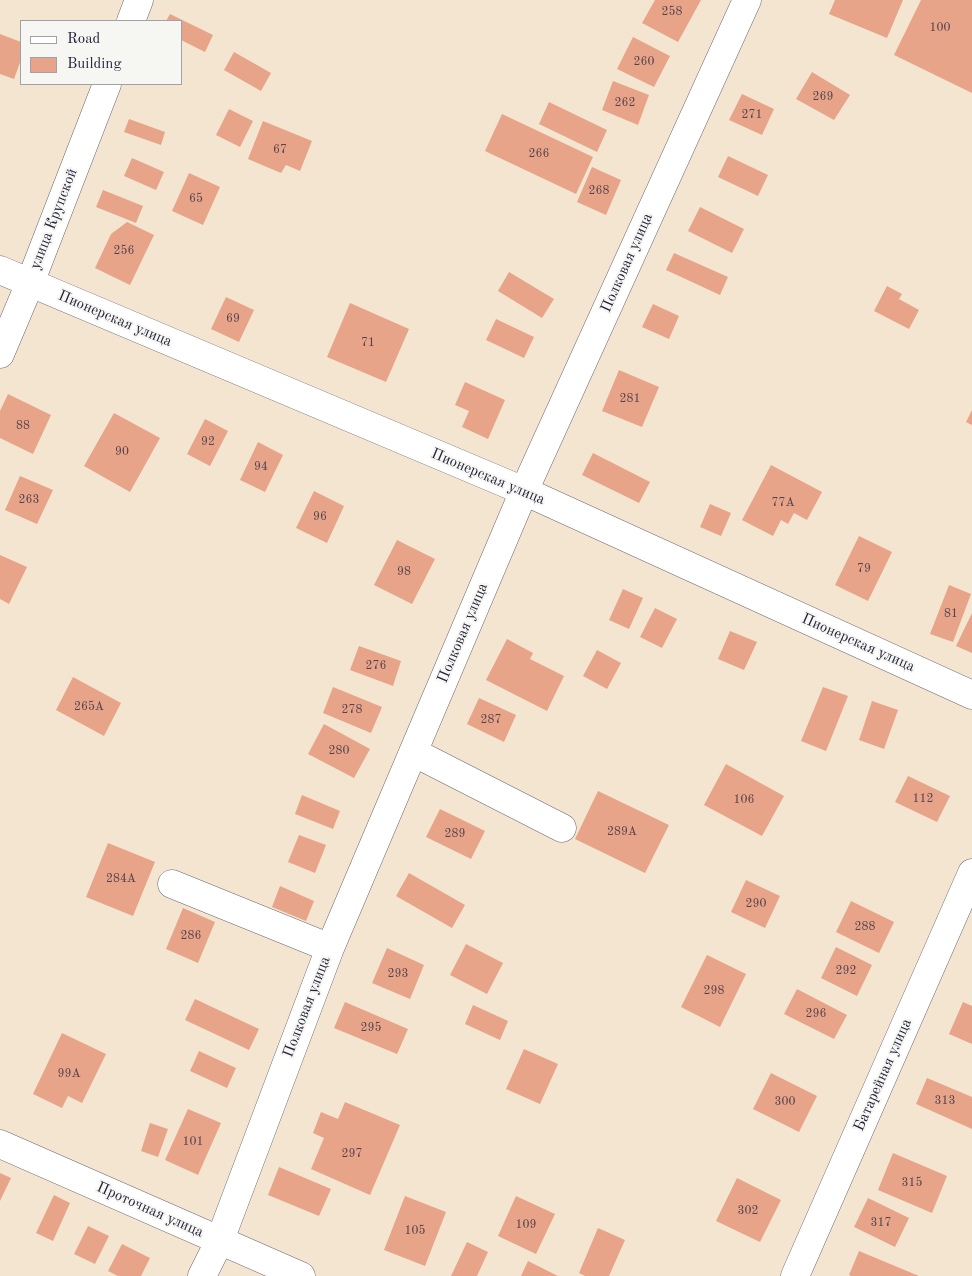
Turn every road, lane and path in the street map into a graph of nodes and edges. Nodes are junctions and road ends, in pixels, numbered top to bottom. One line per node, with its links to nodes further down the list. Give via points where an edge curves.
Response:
1 (139, 0): 3 (street)
2 (747, 0): 8 (street, Полковая улица)
3 (131, 20)
4 (107, 85): 6 (street, улица Крупской)
5 (0, 270): 6 (street, Пионерская улица)
6 (30, 283): 7 (street, улица Крупской); 8 (street, Пионерская улица)
7 (0, 354)
8 (524, 491): 9 (street, Пионерская улица); 10 (street, Полковая улица)
9 (972, 695)
10 (413, 752): 11 (street); 14 (street, Полковая улица)
11 (562, 828)
12 (972, 873): 19 (street, Батарейная улица)
13 (172, 884): 14 (street)
14 (330, 948): 16 (street, Полковая улица)
15 (0, 1144): 16 (street, Проточная улица)
16 (220, 1240): 17 (street, Полковая улица); 18 (street, Проточная улица)
17 (202, 1276)
18 (300, 1276)
19 (795, 1276)

